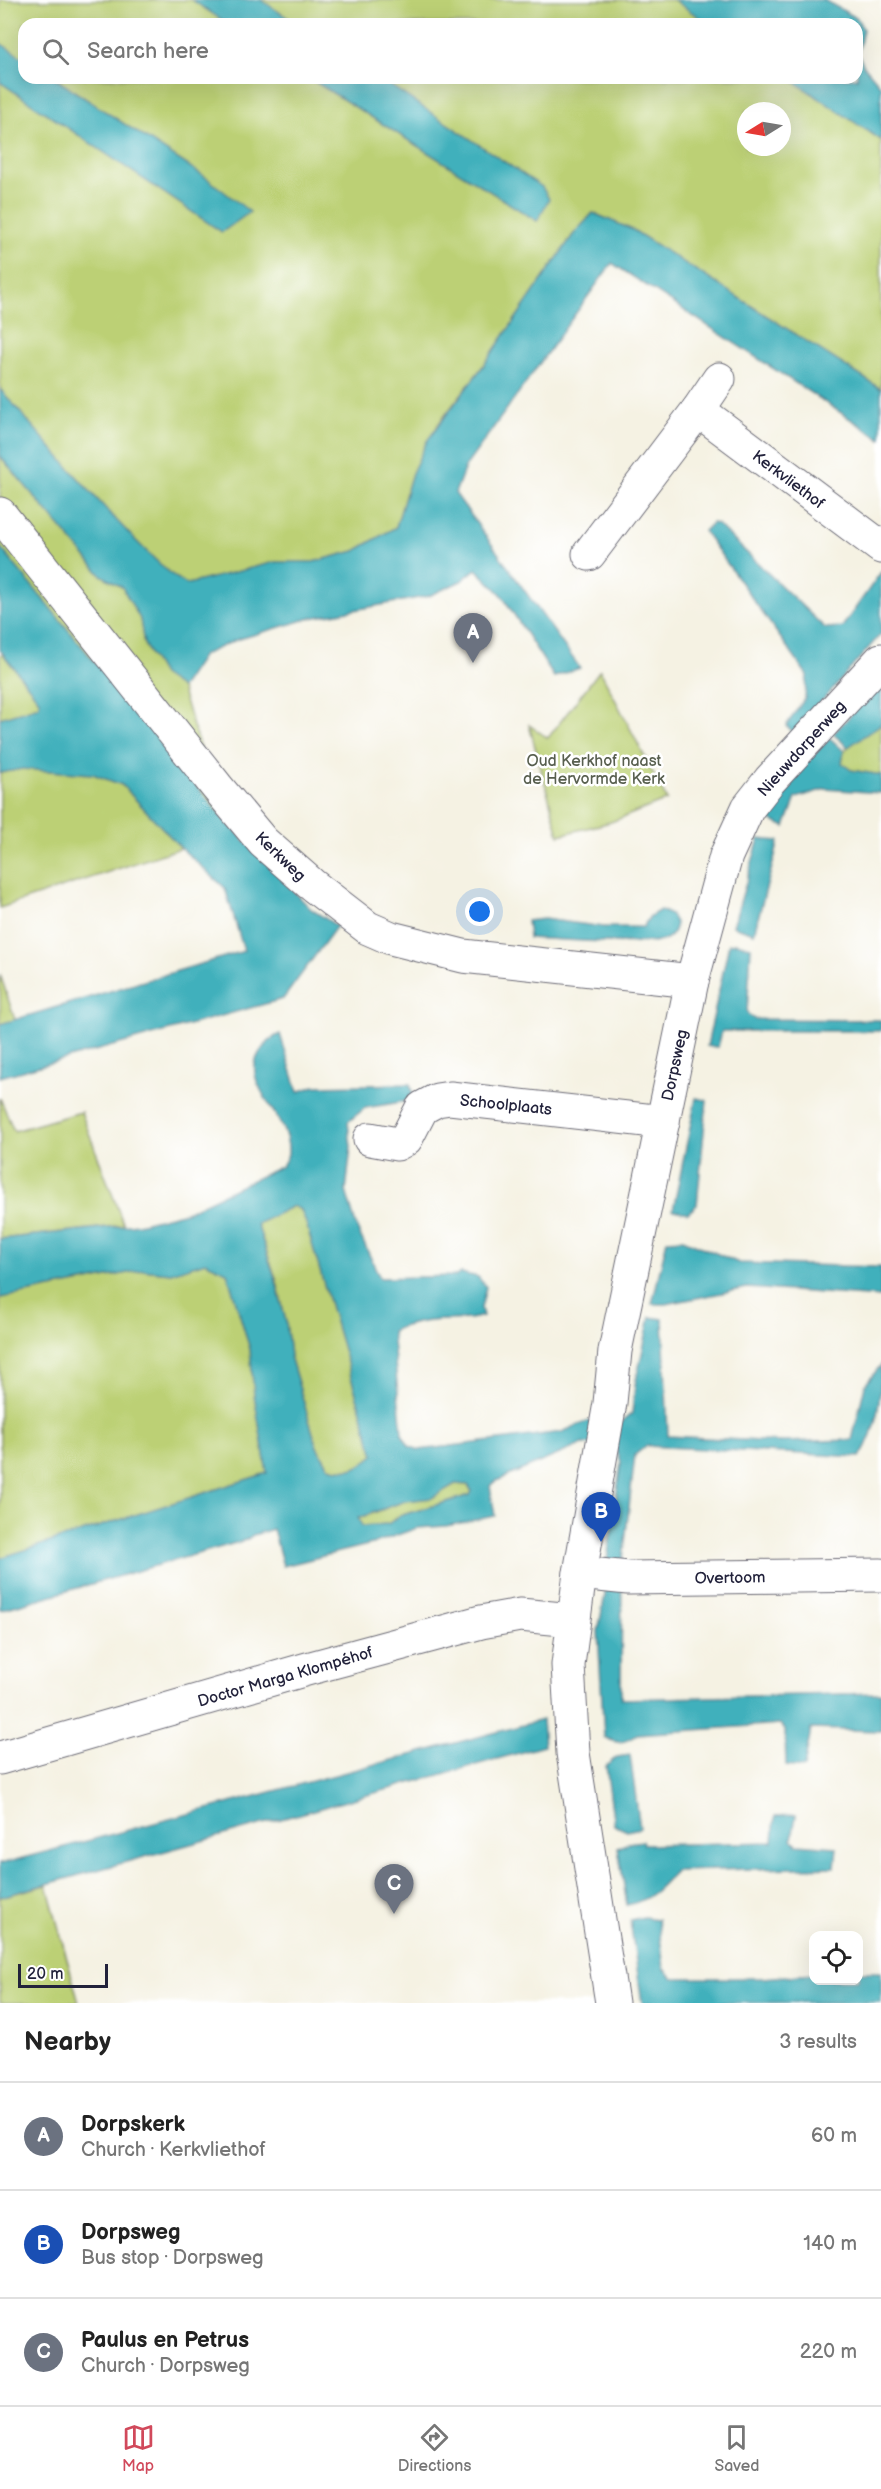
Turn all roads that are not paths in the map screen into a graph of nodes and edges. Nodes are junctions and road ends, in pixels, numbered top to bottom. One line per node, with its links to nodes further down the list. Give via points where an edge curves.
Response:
1 (719, 379): 2 (street)
2 (698, 410): 4 (street, Kerkvliethof); 5 (street)
3 (0, 514): 7 (street, Kerkweg, via 263,842 368,928 391,938 463,956)
4 (881, 547)
5 (589, 554)
6 (881, 660): 7 (street, Nieuwdorperweg, via 748,808 726,856)
7 (692, 981): 8 (street, Dorpsweg)
8 (663, 1122): 9 (street, Schoolplaats, via 450,1098 422,1108 406,1139 397,1144); 11 (street, Dorpsweg, via 615,1351 600,1457)
9 (370, 1139)
10 (881, 1575): 11 (street, Overtoom)
11 (603, 1576): 12 (street, Dorpsweg)
12 (573, 1620): 13 (street, Doctor Marga Klompéhof, via 520,1615 481,1622); 14 (street, Dorpsweg, via 568,1665 573,1753)
13 (0, 1758)
14 (612, 2003)

